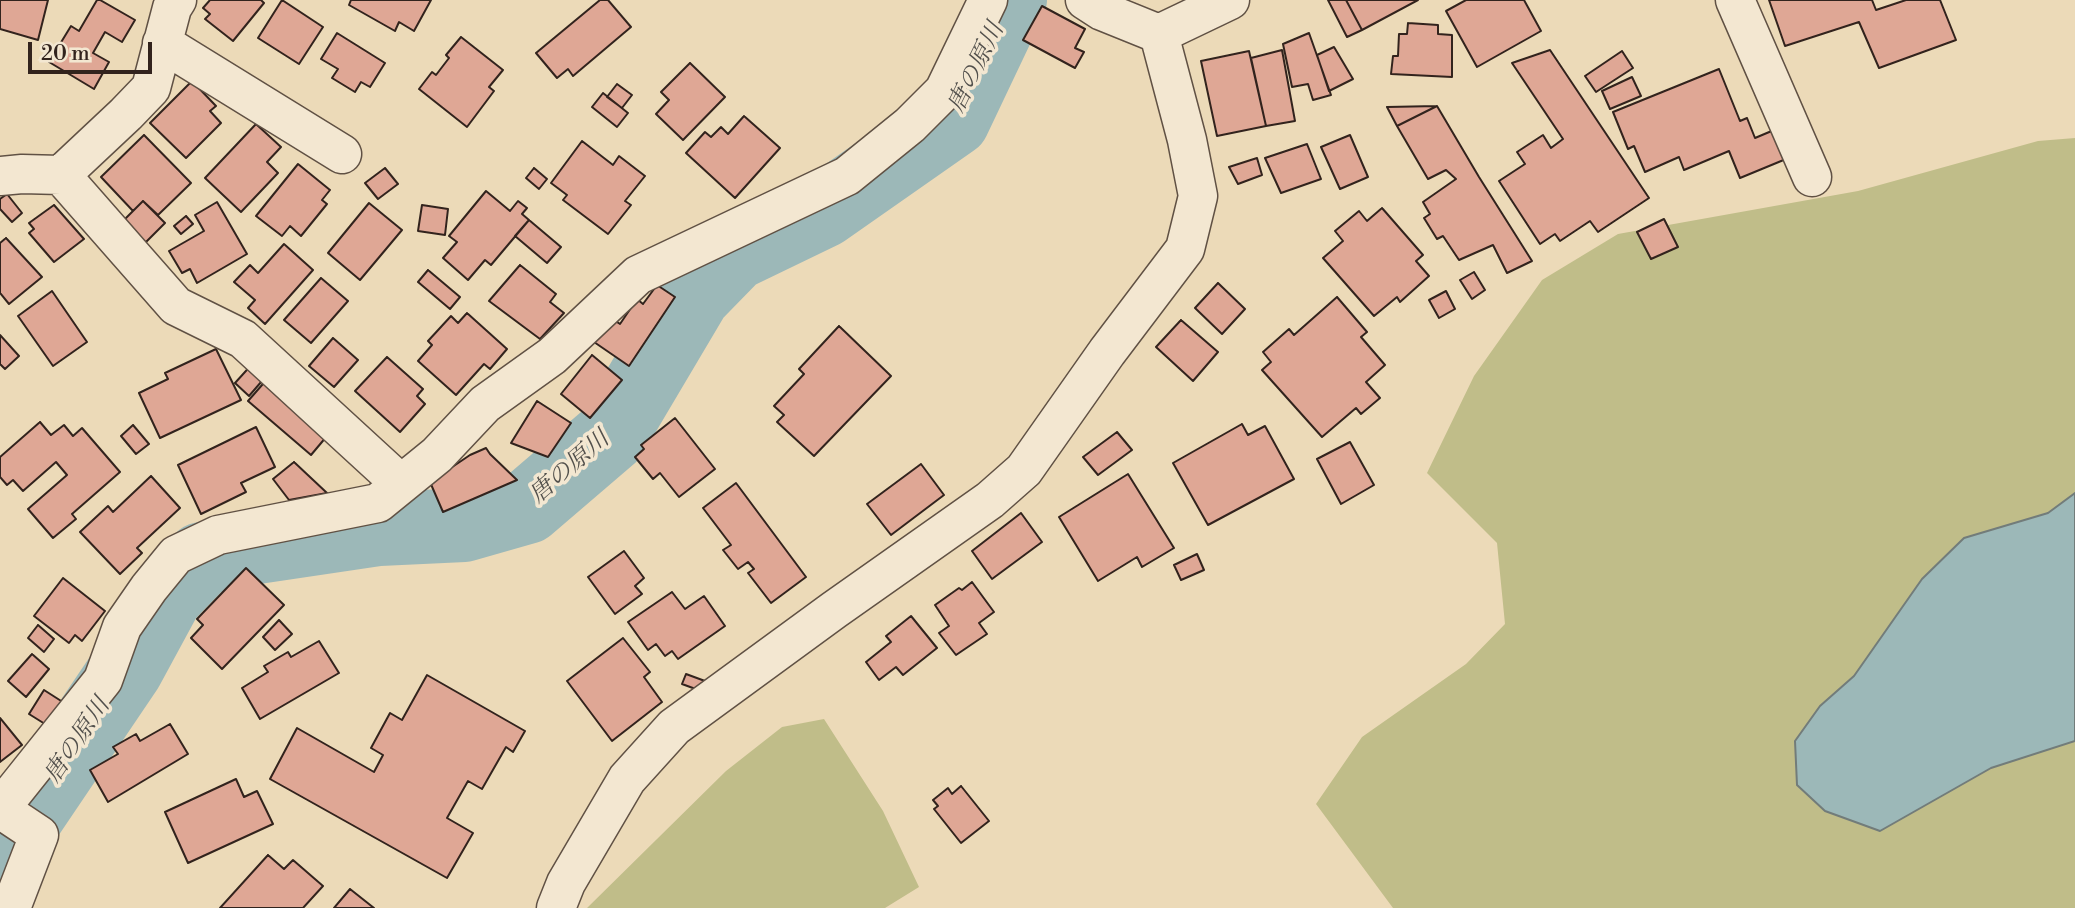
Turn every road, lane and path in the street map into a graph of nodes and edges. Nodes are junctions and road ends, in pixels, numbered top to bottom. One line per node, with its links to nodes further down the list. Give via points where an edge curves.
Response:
1 (177, 0): 7 (street)
2 (988, 0): 12 (street, via 944,91 910,125 847,176 638,275 552,356 485,404 437,455)
3 (1085, 0): 6 (street)
4 (1230, 0): 6 (street)
5 (1735, 0): 11 (street)
6 (1159, 34): 15 (street, via 1198,196 1185,249 1024,470 990,500 674,727 627,779)
7 (162, 43): 8 (street); 10 (street, via 151,88)
8 (342, 154)
9 (0, 176): 10 (street)
10 (61, 176): 12 (street, via 176,306 243,339)
11 (1812, 177)
12 (401, 484): 13 (street, via 378,503 218,535 176,555 122,627 103,680)
13 (0, 809): 14 (street, via 39,835)
14 (11, 908)
15 (556, 908)

